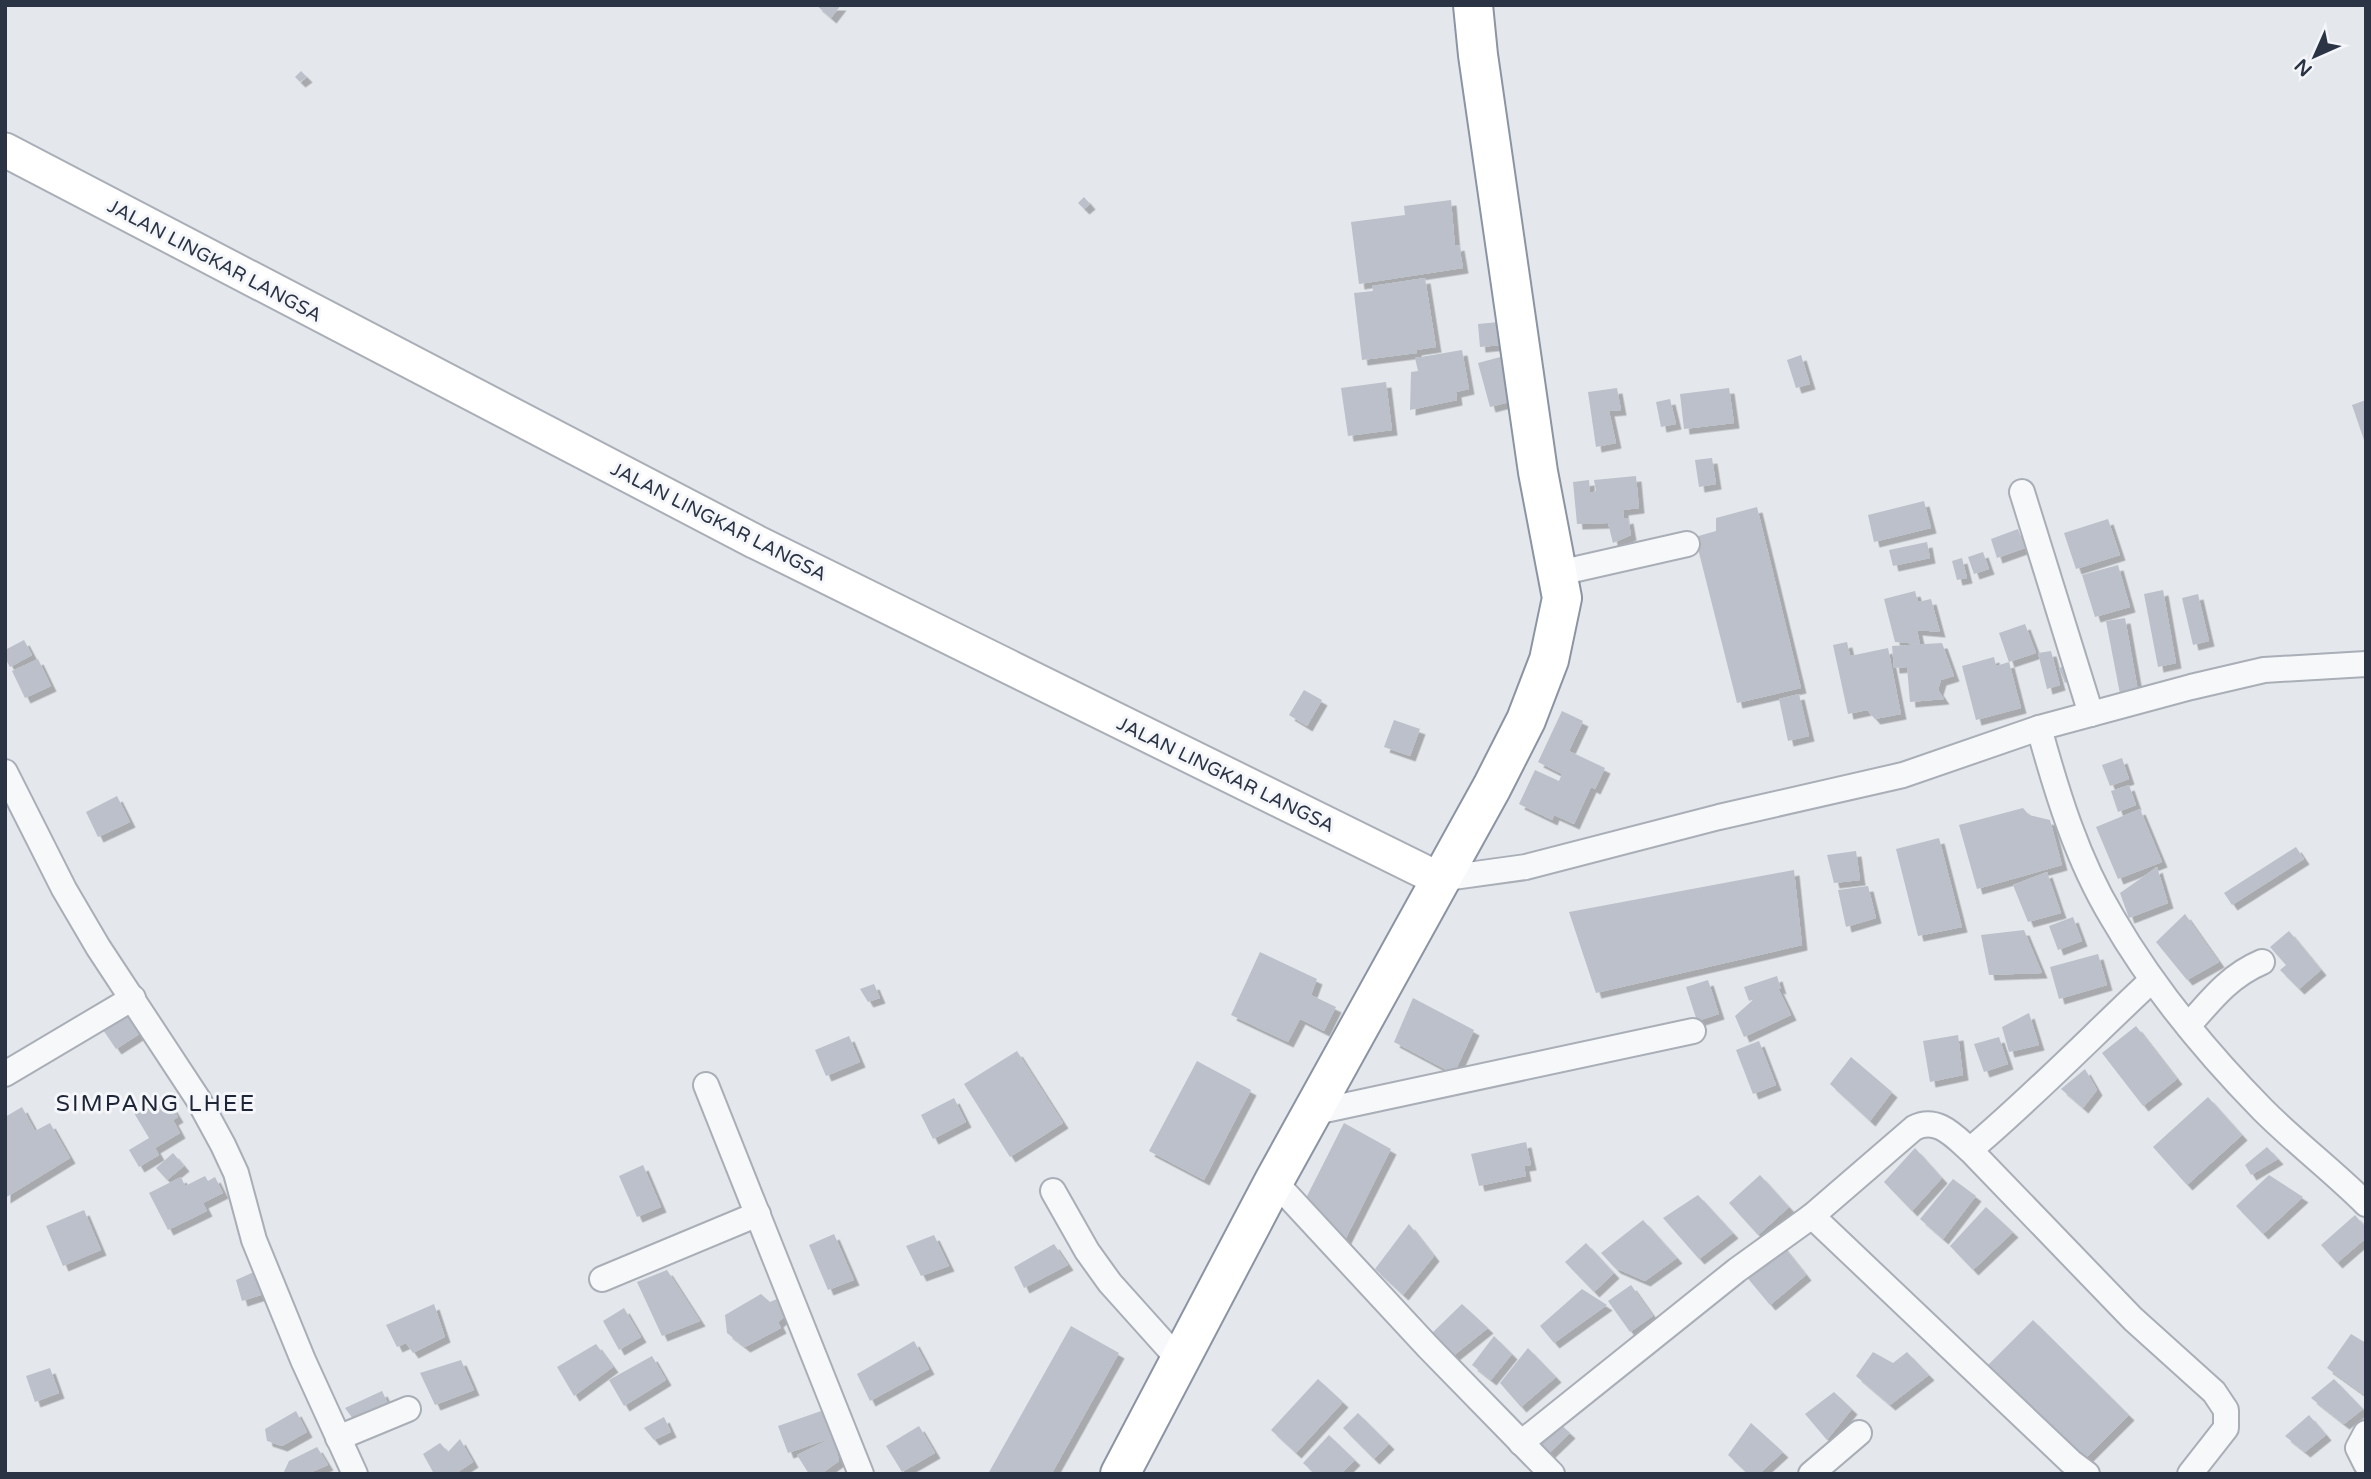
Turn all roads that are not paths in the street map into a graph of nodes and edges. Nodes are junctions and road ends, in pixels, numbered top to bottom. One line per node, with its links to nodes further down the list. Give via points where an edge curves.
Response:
1 (1474, 5): 5 (highway, via 1538,472)
2 (5, 150): 10 (street, JALAN LINGKAR LANGSA, via 756,542)
3 (2022, 492): 7 (street)
4 (1687, 544): 5 (street)
5 (1559, 573): 10 (highway, via 1562,598 1540,689 1492,787)
6 (2366, 664): 7 (street, via 2264,670)
7 (2091, 714): 8 (street)
8 (2039, 728): 10 (street, via 1903,775 1526,867); 12 (street, via 2057,793 2084,861 2110,916)
9 (5, 772): 13 (street, via 64,889)
10 (1439, 879): 18 (highway)
11 (2262, 962): 14 (street, via 2226,983)
12 (2152, 980): 14 (street); 19 (street)
13 (133, 998): 16 (street); 30 (street, via 223,1145 236,1173 254,1240)
14 (2188, 1026): 22 (street, via 2265,1111)
15 (1693, 1031): 18 (street)
16 (5, 1074)
17 (706, 1085): 23 (street)
18 (1311, 1113): 20 (highway)
19 (1970, 1150): 24 (street, via 1940,1126 1919,1125); 39 (street, via 2133,1319 2214,1392 2225,1410 2226,1428)
20 (1274, 1181): 26 (highway); 31 (street)
21 (1053, 1191): 26 (street, via 1110,1283)
22 (2362, 1193)
23 (758, 1214): 25 (street); 34 (street)
24 (1812, 1216): 31 (street, via 1737,1270); 38 (street)
25 (602, 1279)
26 (1180, 1361): 35 (highway)
27 (408, 1409): 30 (street)
28 (1859, 1433): 37 (street)
29 (2366, 1433): 32 (street, via 2358,1451)
30 (338, 1438): 33 (street)
31 (1521, 1443): 36 (street)
32 (2366, 1464)
33 (355, 1474)
34 (861, 1474)
35 (1120, 1474)
36 (1552, 1474)
37 (1811, 1474)
38 (2087, 1474)
39 (2190, 1474)

